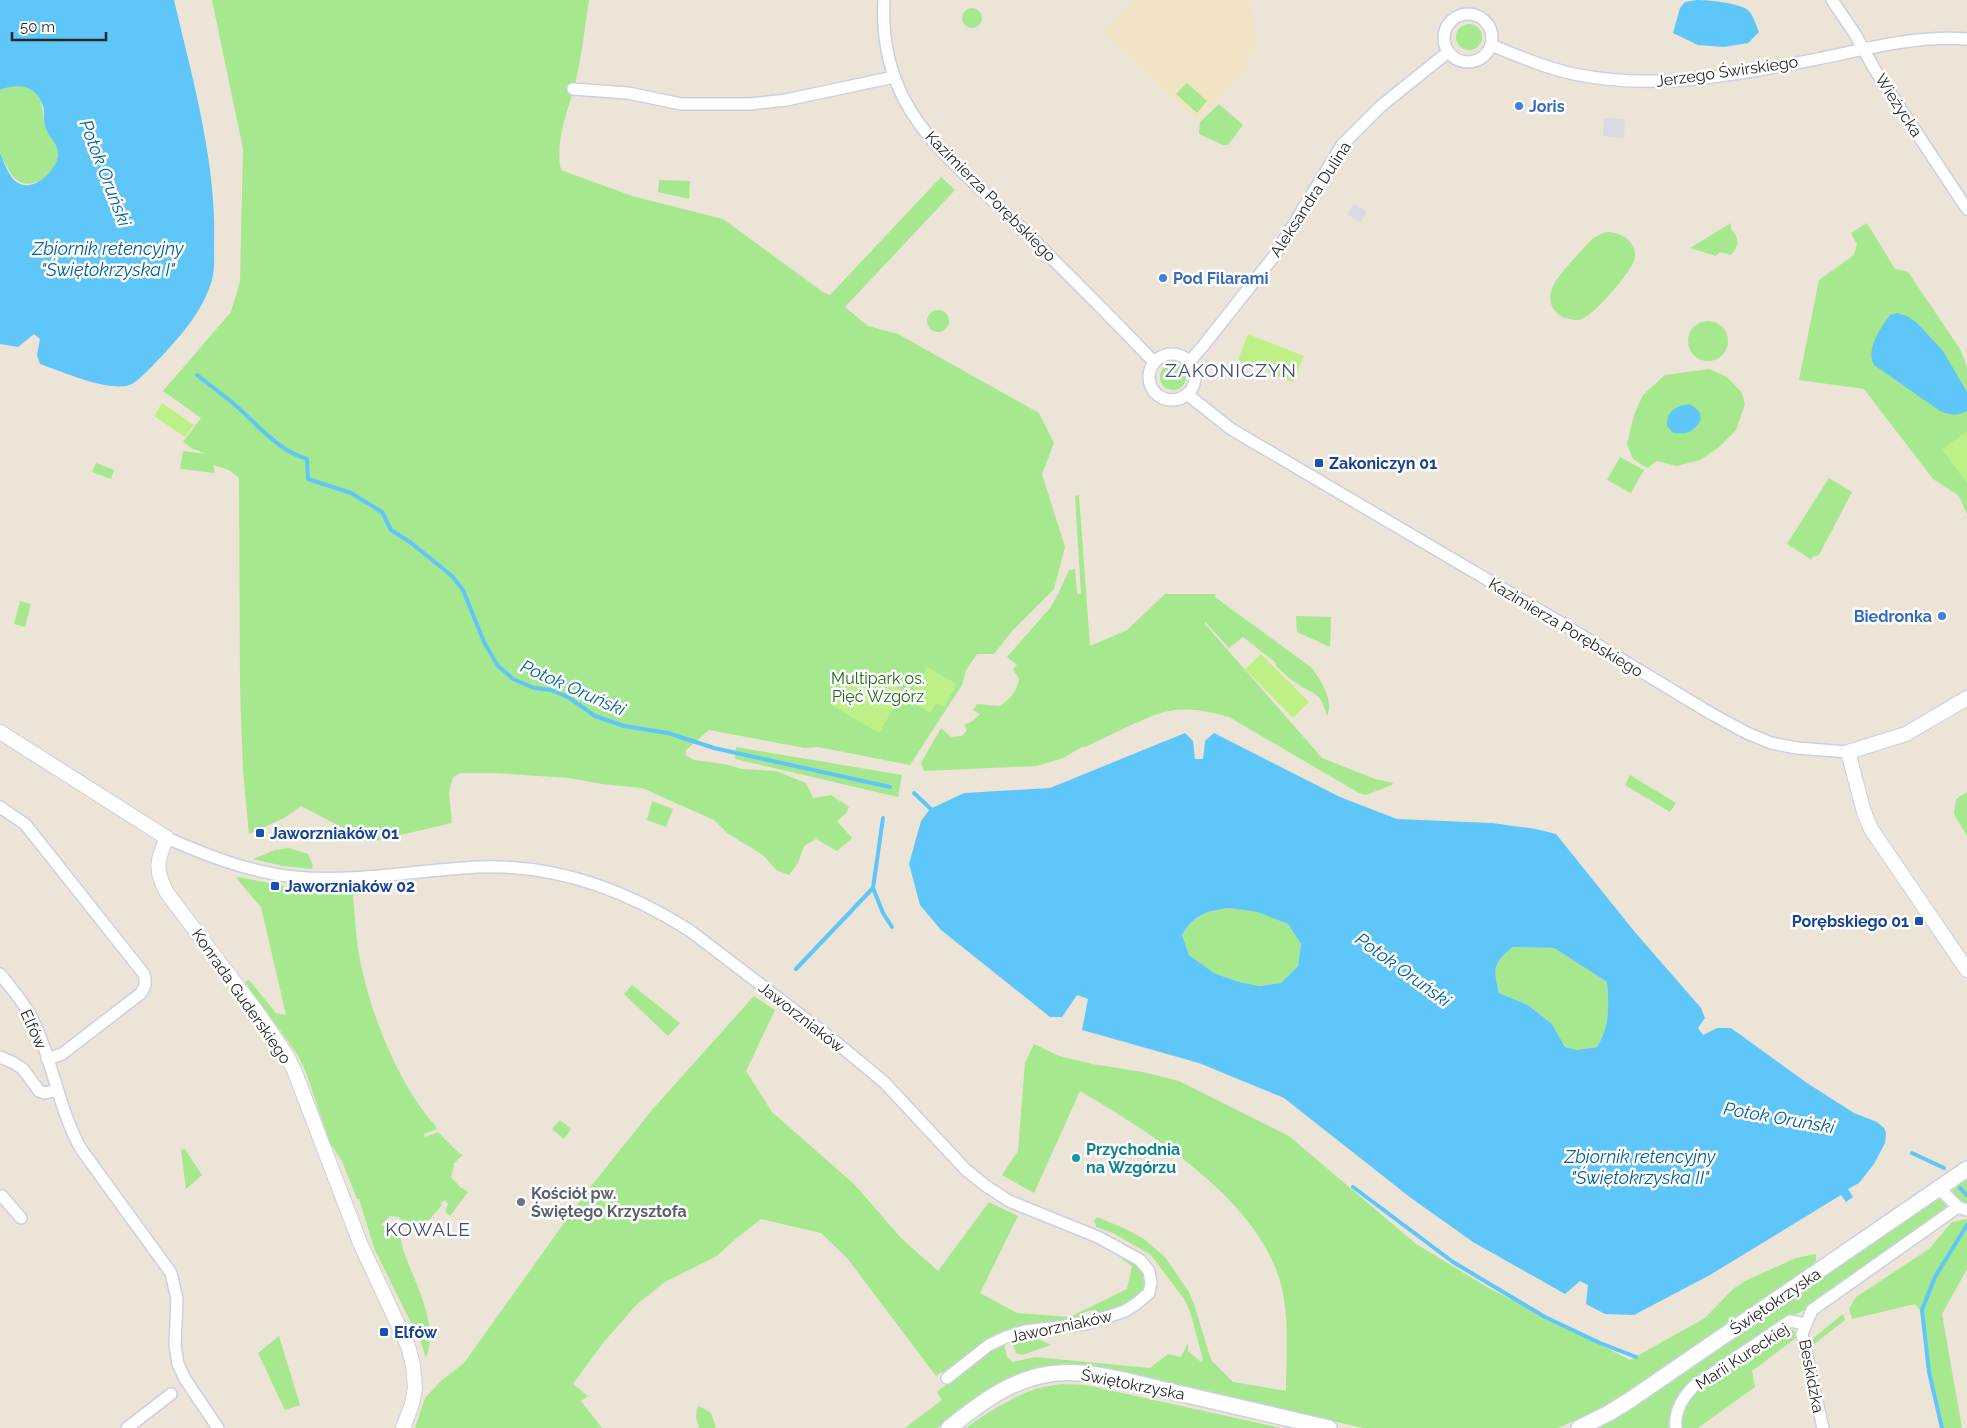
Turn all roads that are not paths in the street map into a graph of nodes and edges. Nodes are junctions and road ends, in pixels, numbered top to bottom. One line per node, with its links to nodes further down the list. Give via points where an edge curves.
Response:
1 (884, 0): 7 (street, Kazimierza Porębskiego, via 886,48)
2 (1832, 0): 5 (street, Wieżycka)
3 (1967, 39): 5 (street, Jerzego Świrskiego, via 1910,41)
4 (1491, 45): 5 (street, Jerzego Świrskiego, via 1572,74 1660,82 1778,67); 6 (street, via 1486,54 1467,62); 6 (street, via 1490,27 1484,19 1466,14 1449,23 1445,30)
5 (1864, 49): 9 (street, Wieżycka)
6 (1448, 52): 11 (street, Aleksandra Dulina, via 1381,106 1342,146 1275,254)
7 (894, 77): 8 (street, via 786,100 750,104 681,104 628,93); 10 (street, Kazimierza Porębskiego, via 904,100 942,150)
8 (573, 89)
9 (1967, 209)
10 (1154, 362): 11 (street, via 1167,355 1183,357); 12 (street, via 1149,374 1154,392 1170,400)
11 (1189, 362): 12 (street, via 1195,375)
12 (1187, 394): 15 (street, Kazimierza Porębskiego, via 1231,429 1747,733 1771,743)
13 (1967, 698): 15 (street, Kazimierza Porębskiego, via 1906,734)
14 (0, 732): 17 (street)
15 (1848, 752): 18 (street, via 1871,829)
16 (0, 807): 21 (street, via 24,824 144,974 146,981 140,994 62,1054)
17 (168, 838): 29 (street, Jaworzniaków, via 230,863 293,877 356,878 508,867 558,874 622,894 689,930 832,1039 884,1082 966,1170 986,1186 1016,1204 1098,1237 1140,1260 1149,1271 1151,1283 1148,1293 1125,1312 1085,1324 1025,1331 1006,1337 989,1345); 33 (street, Konrada Guderskiego, via 158,857 162,883 287,1056 360,1243 408,1346 415,1388)
18 (1967, 970)
19 (0, 974): 21 (street, Elfów, via 31,1016)
20 (0, 1057): 22 (street, Elfów, via 23,1069 39,1091)
21 (48, 1059): 22 (street, Elfów)
22 (57, 1090): 32 (street, Elfów, via 80,1149 170,1273 177,1299 175,1346 178,1364 184,1379)
23 (1967, 1169): 24 (main road, Świętokrzyska)
24 (1940, 1189): 26 (street); 36 (main road, Świętokrzyska, via 1630,1400)
25 (0, 1198): 27 (street, via 2,1196)
26 (1962, 1208): 28 (street, Świętokrzyska, via 1812,1310)
27 (21, 1218)
28 (1806, 1324): 37 (street, Marii Kureckiej, via 1790,1321 1694,1386 1683,1397); 38 (street, Beskidzka, via 1802,1334)
29 (946, 1378)
30 (171, 1394): 31 (street)
31 (128, 1428)
32 (218, 1428)
33 (403, 1428)
34 (950, 1428): 35 (main road, Świętokrzyska, via 1011,1386 1038,1376 1065,1372 1104,1376)
35 (1329, 1428)
36 (1579, 1428)
37 (1676, 1428)
38 (1823, 1428)

